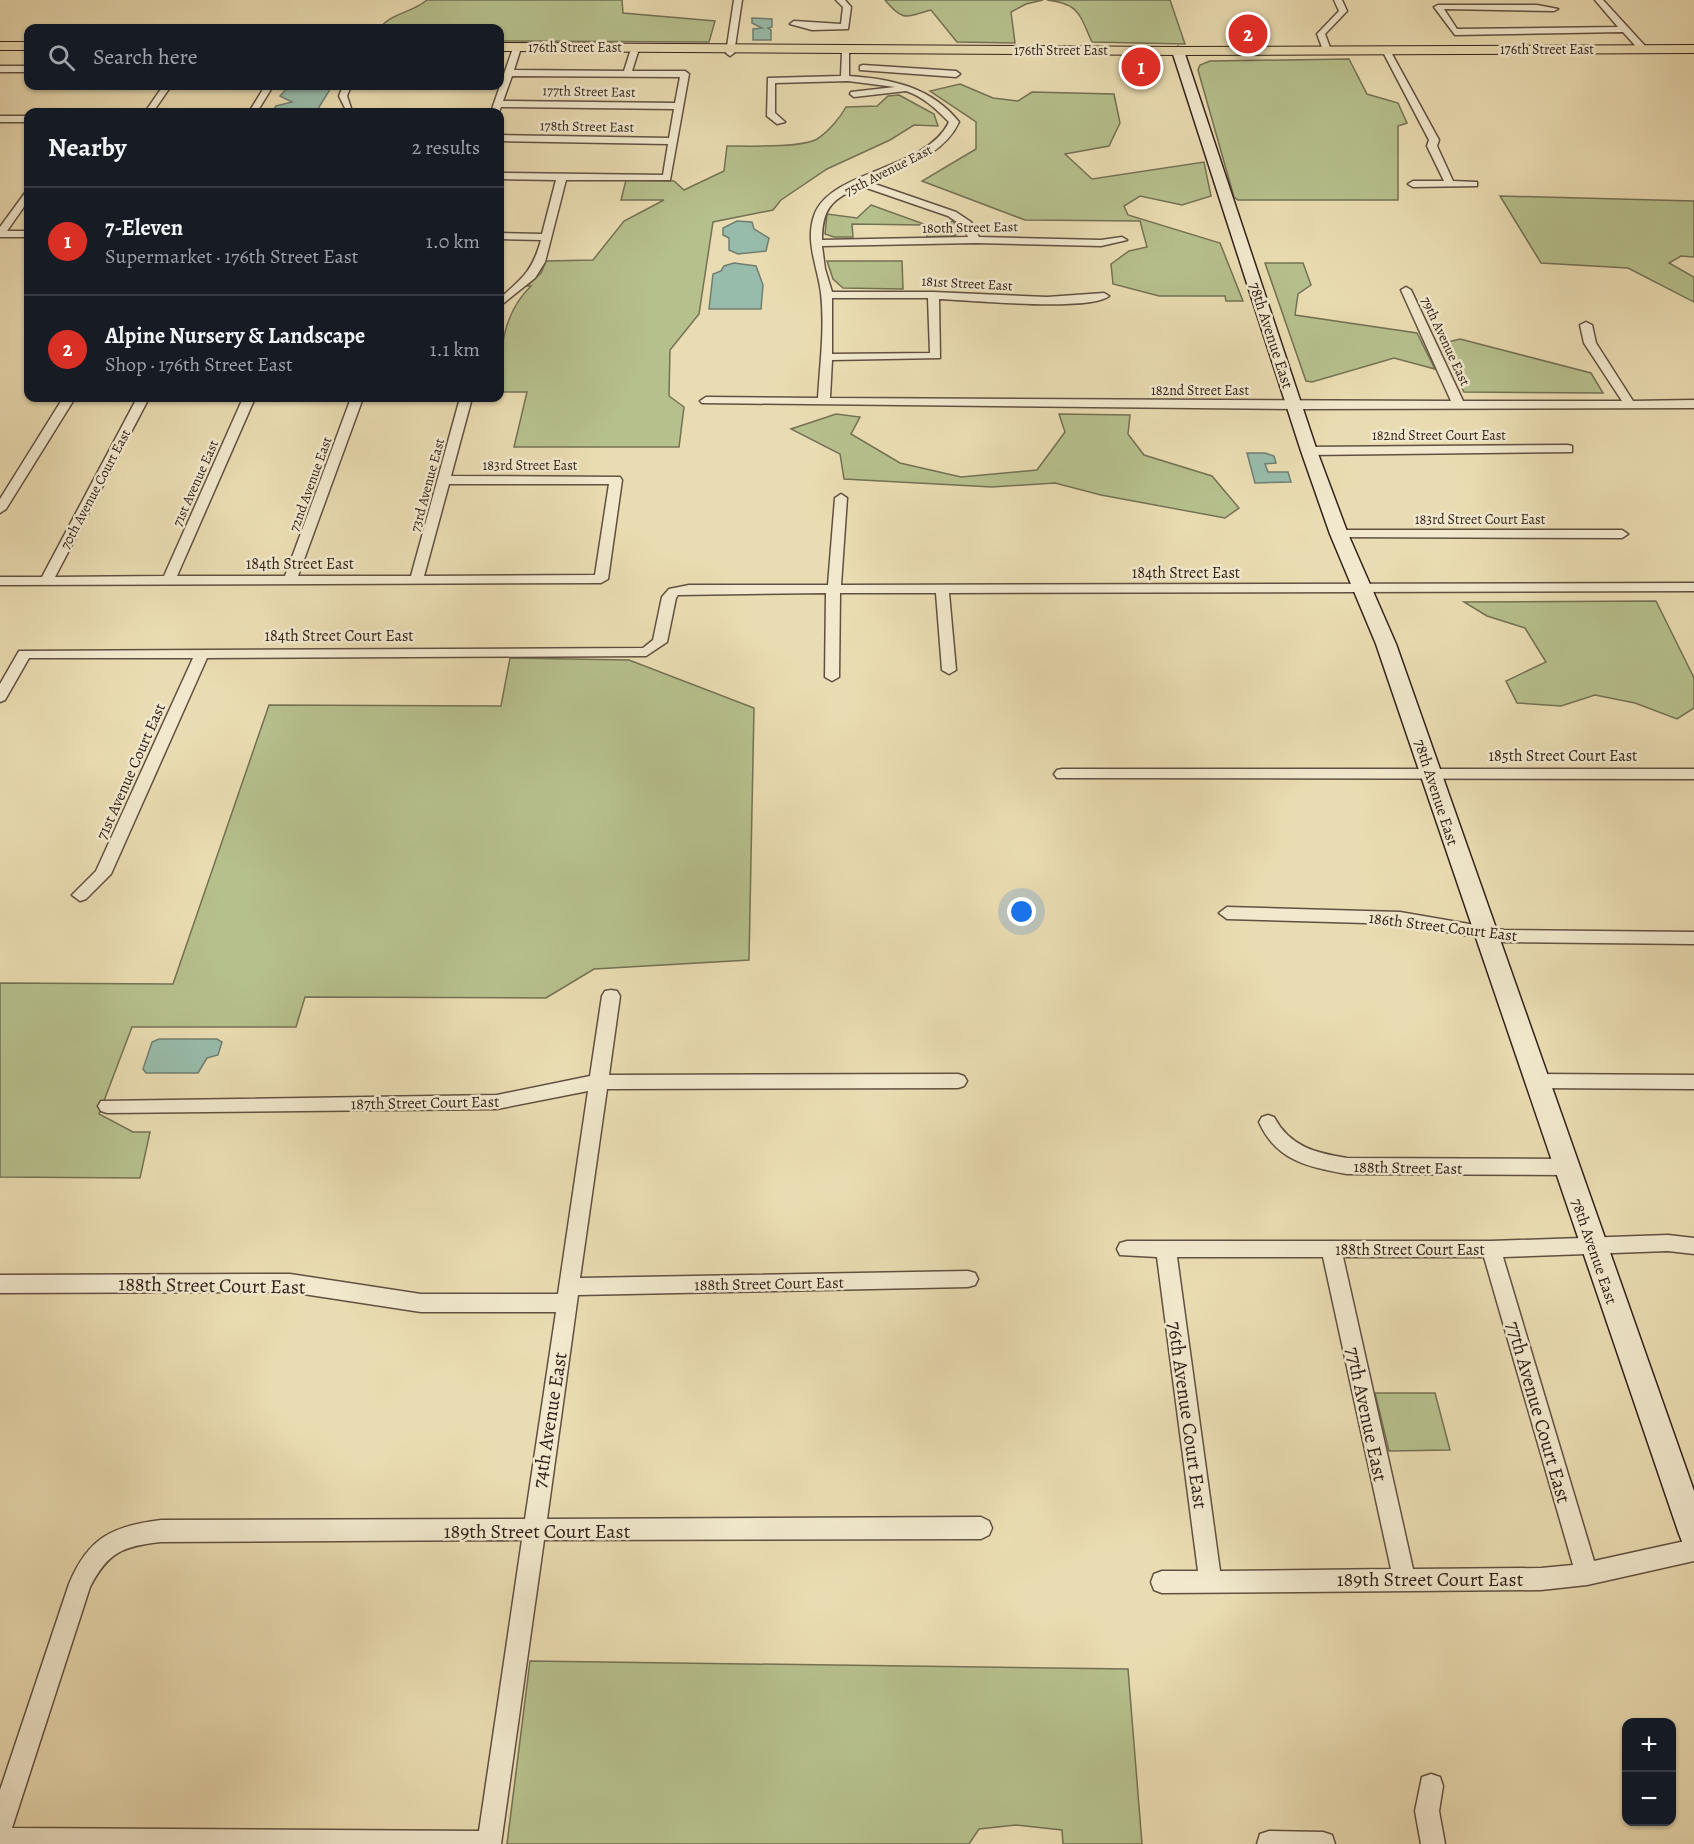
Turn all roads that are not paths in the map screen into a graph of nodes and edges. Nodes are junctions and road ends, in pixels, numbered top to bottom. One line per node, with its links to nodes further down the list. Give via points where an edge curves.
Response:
1 (738, 0): 14 (street)
2 (840, 0): 7 (street, via 847,7 845,27)
3 (1338, 0): 16 (street, via 1343,11 1340,17 1321,34)
4 (1599, 0): 8 (street)
5 (1478, 3): 6 (street); 8 (street, via 1438,7 1455,32)
6 (1554, 9)
7 (794, 24)
8 (1624, 29): 12 (street)
9 (504, 46): 14 (main road, 176th Street East)
10 (0, 48): 11 (main road)
11 (24, 48)
12 (1643, 49): 13 (main road, 176th Street East); 16 (main road, 176th Street East); 23 (main road)
13 (1694, 49)
14 (731, 50): 15 (main road, 176th Street East); 19 (main road, 176th Street East); 20 (main road, 176th Street East)
15 (878, 50): 20 (main road); 21 (main road, 176th Street East)
16 (1327, 50): 21 (main road, 176th Street East)
17 (504, 51): 18 (main road, 176th Street East)
18 (516, 51): 19 (main road, 176th Street East); 29 (street)
19 (633, 52): 30 (street)
20 (845, 53): 21 (main road, 176th Street East); 32 (street)
21 (1178, 53): 22 (main road, 176th Street East); 82 (street, 78th Avenue East)
22 (1388, 54): 23 (main road, 176th Street East); 54 (street, via 1434,140 1431,146)
23 (1540, 54): 24 (main road, 176th Street East)
24 (1694, 54)
25 (862, 68): 28 (street)
26 (0, 69): 27 (street)
27 (24, 69)
28 (930, 71): 31 (street); 34 (street)
29 (509, 73): 30 (street); 33 (street)
30 (627, 74): 41 (street, via 686,74)
31 (956, 74)
32 (845, 80): 34 (street, 75th Avenue East, via 883,81); 47 (street, 75th Avenue East, via 771,80 770,114)
33 (504, 86)
34 (909, 88): 39 (street); 52 (street, 75th Avenue East, via 948,114 954,122 953,130 943,142 918,156)
35 (163, 90): 42 (street)
36 (267, 90): 43 (street)
37 (345, 90): 40 (street, via 343,96)
38 (503, 90): 44 (street)
39 (854, 94)
40 (348, 106)
41 (680, 106): 44 (street, 177th Street East); 49 (street)
42 (152, 108)
43 (255, 108)
44 (496, 108)
45 (0, 119): 46 (street)
46 (24, 119)
47 (780, 122)
48 (504, 138): 49 (street, 178th Street East)
49 (674, 141): 51 (street, via 667,178)
50 (504, 176): 51 (street)
51 (562, 177): 60 (street)
52 (860, 182): 61 (street, via 952,214 967,224); 63 (street, 75th Avenue East, via 824,206 819,215)
53 (1413, 184): 54 (street)
54 (1450, 184): 55 (street)
55 (1474, 184)
56 (24, 201): 57 (street)
57 (0, 234): 58 (street)
58 (24, 234)
59 (504, 236): 60 (street)
60 (546, 237): 65 (street, via 536,269)
61 (975, 240): 62 (street, 180th Street East); 63 (street, 180th Street East)
62 (1122, 240)
63 (819, 243): 67 (street, 75th Avenue East, via 819,266)
64 (504, 287): 65 (street)
65 (514, 288): 70 (street)
66 (1406, 290): 83 (street, 79th Avenue East)
67 (827, 295): 68 (street, 181st Street East); 72 (street, 75th Avenue East)
68 (933, 295): 69 (street, 181st Street East, via 1014,301 1076,301); 72 (street, via 936,356)
69 (1104, 296)
70 (504, 299)
71 (1586, 325): 80 (street, via 1590,343)
72 (826, 357): 74 (street, 75th Avenue East)
73 (706, 401): 74 (street, 182nd Street East)
74 (824, 401): 82 (street, 182nd Street East)
75 (67, 402): 88 (street)
76 (140, 402): 93 (street, 70th Avenue Court East)
77 (247, 402): 94 (street, 71st Avenue East)
78 (356, 402): 95 (street, 72nd Avenue East)
79 (465, 402): 86 (street, 73rd Avenue East)
80 (1629, 404): 81 (street, 182nd Street East); 83 (street, 182nd Street East)
81 (1694, 404)
82 (1294, 405): 83 (street, 182nd Street East); 85 (street, 78th Avenue East)
83 (1459, 405)
84 (1568, 449): 85 (street, 182nd Street Court East)
85 (1309, 451): 89 (street, 78th Avenue East)
86 (443, 480): 91 (street, 183rd Street East, via 616,480); 96 (street, 73rd Avenue East)
87 (841, 498): 99 (street, via 837,578)
88 (0, 509)
89 (1339, 534): 90 (street, 183rd Street Court East); 97 (street, 78th Avenue East)
90 (1622, 534)
91 (601, 579): 96 (street, 184th Street East)
92 (0, 580): 93 (street, 184th Street East)
93 (47, 580): 94 (street, 184th Street East)
94 (169, 580): 95 (street, 184th Street East)
95 (290, 580): 96 (street, 184th Street East)
96 (416, 580)
97 (1361, 587): 98 (street, 184th Street East); 100 (street, 184th Street East); 106 (street, 78th Avenue East, via 1386,644)
98 (1694, 587)
99 (833, 589): 100 (street, 184th Street East); 101 (street, 184th Street East, via 679,591 669,597 660,642); 104 (street)
100 (942, 590): 103 (street)
101 (653, 649): 102 (street, 184th Street Court East)
102 (202, 653): 105 (street, 184th Street Court East, via 24,654); 109 (street, 71st Avenue Court East, via 103,874)
103 (949, 670)
104 (832, 677)
105 (0, 697)
106 (1431, 773): 107 (street, 185th Street Court East); 108 (street, 185th Street Court East); 111 (street, 78th Avenue East)
107 (1062, 774)
108 (1694, 774)
109 (80, 895)
110 (1227, 913): 111 (street, 186th Street Court East, via 1381,916)
111 (1486, 932): 112 (street, 186th Street Court East, via 1504,936); 115 (street, 78th Avenue East)
112 (1694, 938)
113 (611, 996): 116 (street, 74th Avenue East)
114 (958, 1081): 116 (street, 187th Street Court East)
115 (1537, 1081): 117 (street); 120 (street, 78th Avenue East)
116 (598, 1082): 118 (street, 187th Street Court East, via 497,1102); 129 (street, 74th Avenue East)
117 (1694, 1082)
118 (107, 1106)
119 (1268, 1122): 120 (street, 188th Street East, via 1276,1138 1291,1149 1347,1166)
120 (1565, 1167): 121 (street, 78th Avenue East)
121 (1595, 1246): 122 (street, 188th Street Court East); 126 (street, 188th Street Court East); 132 (street, 78th Avenue East)
122 (1694, 1246)
123 (1127, 1249): 124 (street, 188th Street Court East)
124 (1166, 1249): 125 (street, 188th Street Court East); 136 (street, 76th Avenue Court East)
125 (1331, 1249): 126 (street, 188th Street Court East); 135 (street, 77th Avenue East)
126 (1491, 1249): 134 (street, 77th Avenue Court East)
127 (968, 1279): 129 (street, 188th Street Court East)
128 (0, 1284): 129 (street, 188th Street Court East, via 290,1283 421,1303)
129 (568, 1295): 131 (street, 74th Avenue East)
130 (981, 1528): 131 (street, 189th Street Court East)
131 (532, 1532): 139 (street, 189th Street Court East, via 161,1531 114,1540 90,1561 80,1584); 141 (street, 74th Avenue East)
132 (1694, 1534)
133 (1694, 1550): 134 (street, 189th Street Court East)
134 (1587, 1574): 135 (street, 189th Street Court East, via 1541,1579)
135 (1404, 1579): 136 (street, 189th Street Court East)
136 (1210, 1580): 137 (street, 189th Street Court East)
137 (1162, 1582)
138 (1431, 1786): 144 (street, via 1427,1811)
139 (0, 1827)
140 (0, 1840): 141 (street)
141 (489, 1843)
142 (1269, 1843): 143 (street)
143 (1323, 1844)
144 (1433, 1844)

